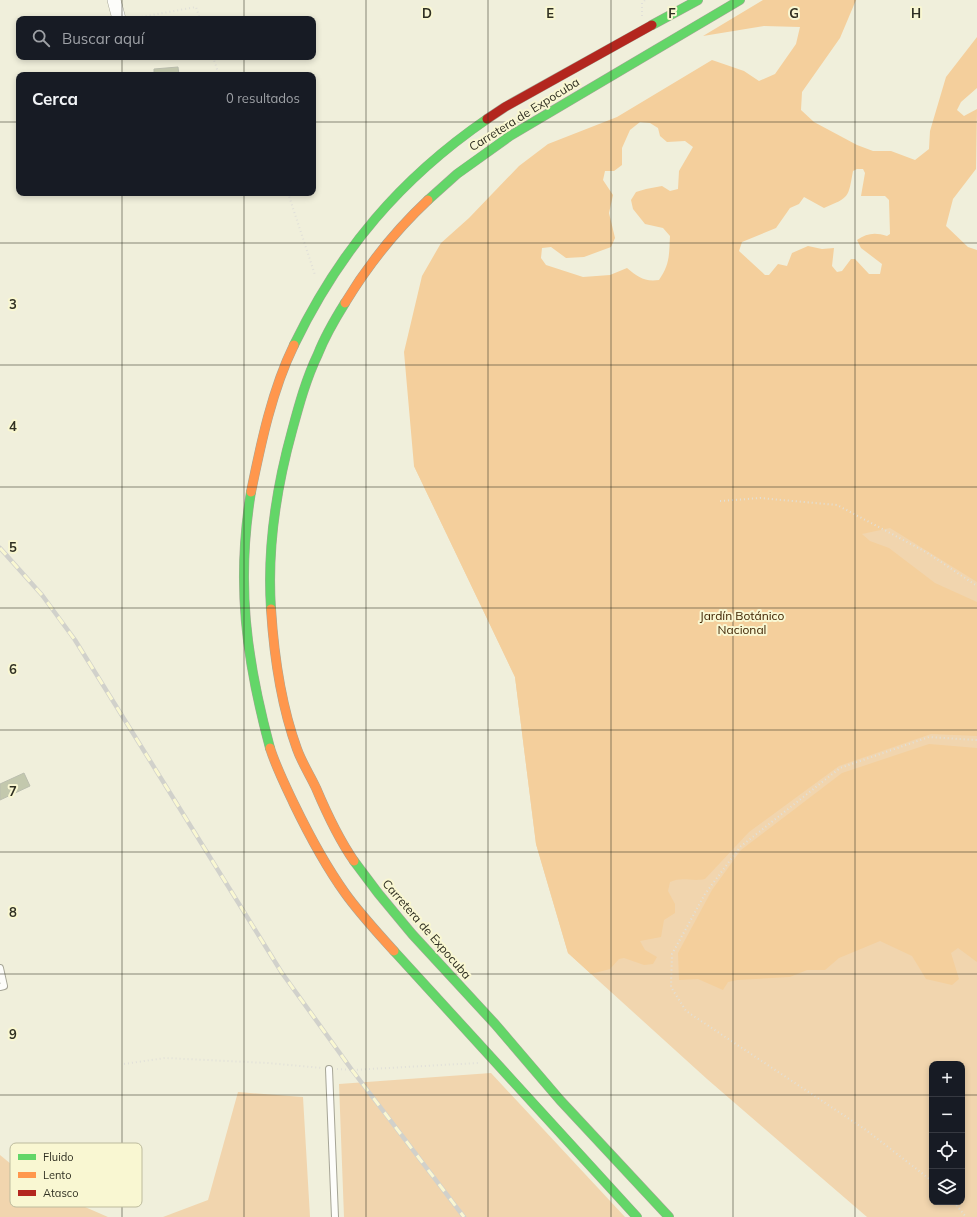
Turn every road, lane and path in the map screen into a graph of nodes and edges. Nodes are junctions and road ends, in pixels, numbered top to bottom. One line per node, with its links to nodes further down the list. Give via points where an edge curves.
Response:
1 (114, 0): 4 (street)
2 (698, 0): 10 (main road, Carretera de Expocuba, via 505,107 464,136 393,198 351,248)
3 (740, 0): 21 (main road, Carretera de Expocuba, via 511,134 473,160 406,221 350,294 324,340 309,374 283,464 274,508 270,550 273,639 288,719 329,819 346,849 398,918)
4 (118, 16)
5 (147, 16): 6 (path, via 196,8)
6 (199, 16)
7 (214, 60): 8 (path)
8 (218, 72)
9 (289, 196): 10 (path)
10 (322, 293): 20 (main road, Carretera de Expocuba, via 294,343 283,371 273,400 250,501 246,537 245,617 249,653 271,752 319,854 343,892)
11 (720, 501): 12 (path, via 760,498 837,505 926,552)
12 (977, 586)
13 (977, 740): 17 (path, via 929,738 840,768 740,847 705,894 672,954 671,987 686,1011 866,1130)
14 (0, 968): 15 (lane, via 4,986)
15 (0, 987)
16 (329, 1069): 19 (lane)
17 (929, 1179)
18 (956, 1205): 22 (path)
19 (335, 1217)
20 (637, 1217)
21 (669, 1217)
22 (966, 1217)

